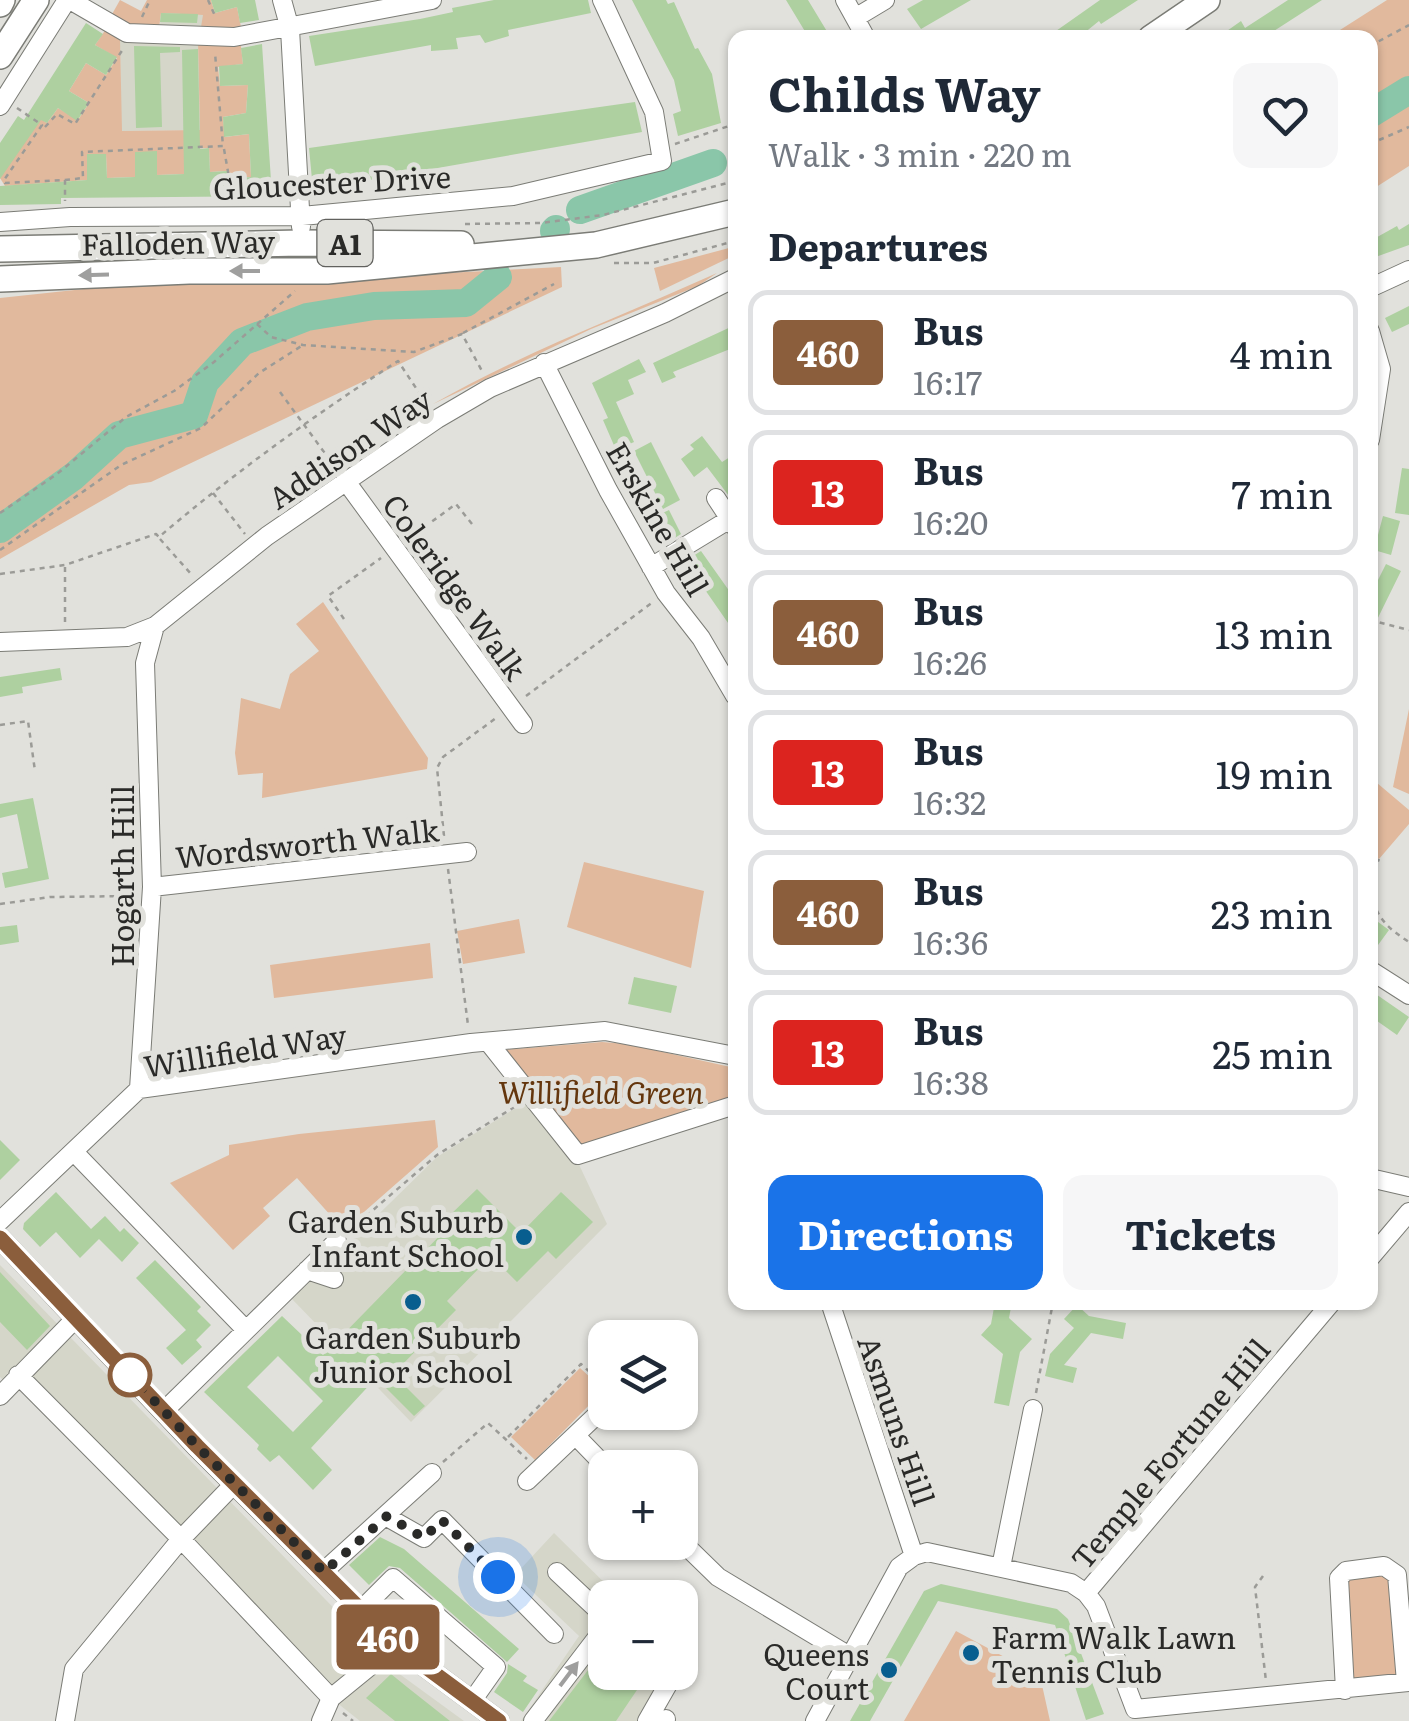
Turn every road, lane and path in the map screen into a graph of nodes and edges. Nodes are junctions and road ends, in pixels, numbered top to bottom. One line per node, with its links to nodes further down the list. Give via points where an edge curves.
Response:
1 (36, 0): 17 (highway)
2 (68, 0): 14 (street); 18 (street)
3 (282, 0): 11 (street)
4 (432, 0): 11 (street)
5 (602, 0): 24 (street, via 654,112)
6 (844, 0): 9 (street)
7 (884, 0): 9 (street)
8 (1207, 0): 13 (highway)
9 (855, 18): 12 (street)
10 (1409, 25): 16 (path)
11 (290, 29): 15 (street); 29 (street)
12 (862, 30)
13 (1163, 30)
14 (134, 33): 15 (street); 19 (path, via 75,124 57,114)
15 (214, 36): 23 (path)
16 (1378, 42)
17 (0, 56)
18 (2, 103): 19 (path)
19 (42, 125): 25 (path, via 5,183)
20 (728, 127): 24 (path)
21 (1409, 127): 22 (path)
22 (1378, 141)
23 (223, 146): 25 (path, via 82,152 83,178); 28 (path)
24 (661, 155): 29 (street, Gloucester Drive, via 513,196)
25 (65, 180): 30 (path)
26 (728, 183): 32 (path, via 604,215)
27 (728, 214): 34 (highway, Falloden Way / A1)
28 (235, 216): 29 (street, Gloucester Drive); 30 (street, Gloucester Drive)
29 (302, 216): 33 (street)
30 (65, 218): 31 (street, Gloucester Drive)
31 (0, 222)
32 (466, 224)
33 (300, 242): 34 (highway, Falloden Way / A1); 35 (highway, Falloden Way / A1); 37 (highway)
34 (596, 244): 37 (highway, Falloden Way / A1)
35 (0, 249)
36 (1409, 270): 41 (street)
37 (301, 279): 38 (highway, Falloden Way / A1, one-way to 38, via 189,271); 42 (path)
38 (0, 280)
39 (728, 282): 46 (street, Addison Way)
40 (554, 284): 43 (path)
41 (1378, 284)
42 (256, 323): 44 (path, via 272,337); 55 (path, via 214,362)
43 (462, 334): 44 (path, via 414,352); 47 (path)
44 (303, 344): 60 (path, via 259,373 202,428 121,465)
45 (1378, 359): 48 (street)
46 (544, 363): 50 (street, Addison Way); 62 (street, Erskine Hill)
47 (484, 375)
48 (1378, 388)
49 (280, 392): 51 (path)
50 (437, 420): 51 (path, via 398,361); 52 (street, Addison Way)
51 (302, 424): 52 (path); 53 (path)
52 (346, 480): 59 (street, Addison Way); 74 (street, Coleridge Walk)
53 (212, 492): 58 (path); 59 (path)
54 (716, 498): 56 (street)
55 (0, 512)
56 (728, 517)
57 (728, 525): 62 (street)
58 (159, 537): 61 (path); 64 (path)
59 (255, 546): 64 (street, Addison Way)
60 (0, 550)
61 (64, 565): 63 (path); 70 (path)
62 (651, 567): 65 (street, Erskine Hill)
63 (0, 574)
64 (202, 588): 67 (street, Addison Way)
65 (666, 592): 73 (street, Erskine Hill); 74 (path)
66 (1378, 622): 68 (path)
67 (155, 626): 69 (street, Addison Way); 72 (street, Hogarth Hill)
68 (1409, 630)
69 (127, 637): 70 (street, Addison Way); 72 (street)
70 (65, 638): 71 (street, Addison Way)
71 (0, 642)
72 (144, 663): 80 (street, Hogarth Hill)
73 (728, 683)
74 (510, 707): 75 (street, Coleridge Walk); 79 (path, via 436,768)
75 (523, 724)
76 (0, 725): 77 (path, via 28,720)
77 (35, 770)
78 (467, 852): 79 (street, Wordsworth Walk)
79 (446, 854): 80 (street, Wordsworth Walk); 86 (path)
80 (152, 892): 81 (path); 88 (street, Hogarth Hill)
81 (0, 904)
82 (1378, 915): 83 (path)
83 (1409, 942)
84 (1378, 974): 85 (street)
85 (1407, 987)
86 (480, 1043): 87 (street, Willifield Way, via 605,1031); 88 (street, Willifield Way); 89 (street)
87 (728, 1055)
88 (139, 1089): 91 (street, Willifield Way)
89 (530, 1098): 90 (street, via 578,1155); 97 (path, via 437,1155)
90 (728, 1107)
91 (74, 1152): 95 (street, Willifield Way); 105 (street)
92 (1378, 1180): 93 (street)
93 (1409, 1186)
94 (1409, 1212): 98 (street)
95 (0, 1221)
96 (0, 1238): 104 (main road)
97 (337, 1241): 99 (street)
98 (1378, 1249)
99 (306, 1270): 100 (street); 105 (street)
100 (334, 1279)
101 (833, 1310): 119 (street, Asmuns Hill)
102 (1052, 1310): 108 (path)
103 (1325, 1310): 125 (street, Temple Fortune Hill)
104 (76, 1318): 107 (street); 109 (main road)
105 (245, 1330): 109 (street)
106 (588, 1370): 112 (path, via 582,1364)
107 (7, 1383): 118 (street)
108 (1033, 1409): 121 (street)
109 (164, 1411): 116 (main road)
110 (588, 1424): 111 (street)
111 (576, 1436): 113 (street); 115 (street)
112 (507, 1438): 114 (path, via 488,1423); 115 (path)
113 (590, 1450)
114 (432, 1473): 117 (street)
115 (533, 1476)
116 (235, 1483): 118 (street); 122 (main road)
117 (387, 1516): 122 (street); 128 (street, via 424,1538 442,1520)
118 (181, 1540): 136 (street); 140 (street, via 74,1669)
119 (914, 1556): 121 (street, via 927,1552); 131 (street, via 899,1567)
120 (698, 1558): 131 (street, via 718,1578)
121 (1001, 1567): 125 (street, via 1071,1582)
122 (324, 1572): 127 (main road)
123 (557, 1572): 126 (street)
124 (1263, 1576): 135 (path, via 1255,1587)
125 (1086, 1594): 138 (street, via 1096,1606)
126 (588, 1601)
127 (361, 1610): 129 (main road); 137 (street, via 393,1578 496,1667)
128 (554, 1634)
129 (396, 1645): 136 (street); 137 (main road)
130 (588, 1649): 143 (street, one-way to 130)
131 (851, 1657): 144 (street)
132 (1408, 1682): 134 (street); 134 (street, via 1397,1575 1384,1566 1346,1570 1338,1578)
133 (669, 1690): 139 (street)
134 (1345, 1690): 135 (street)
135 (1267, 1695): 138 (street)
136 (331, 1698): 141 (street)
137 (472, 1701): 142 (main road)
138 (1131, 1715)
139 (659, 1720)
140 (65, 1721)
141 (321, 1721)
142 (499, 1721)
143 (533, 1721)
144 (816, 1721)

